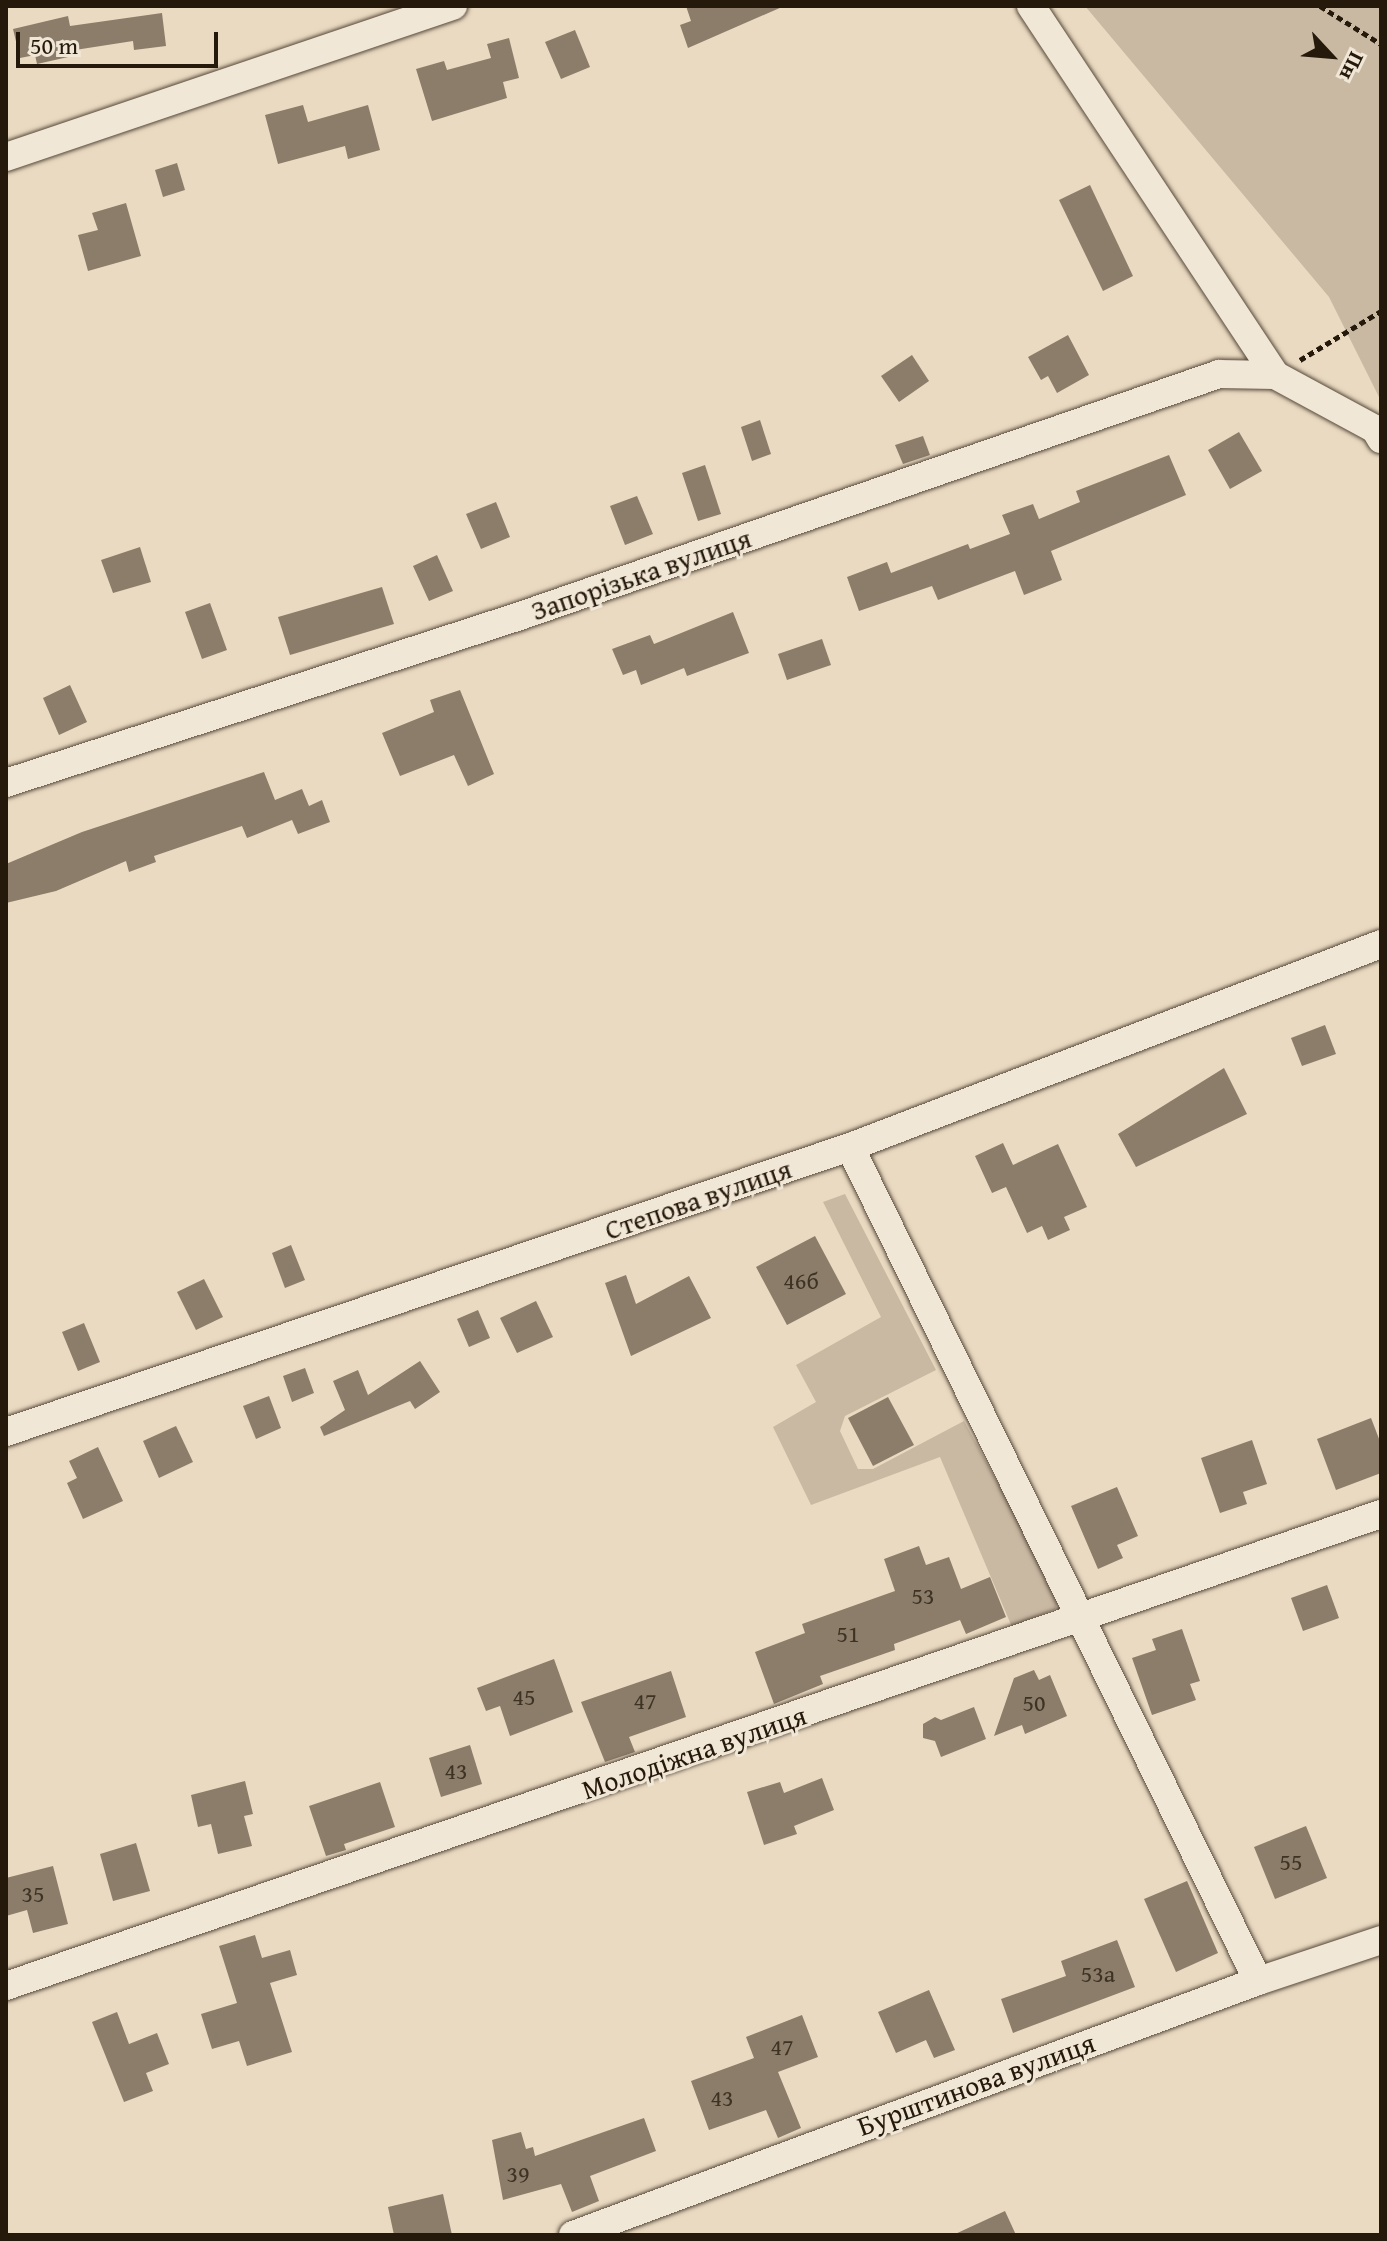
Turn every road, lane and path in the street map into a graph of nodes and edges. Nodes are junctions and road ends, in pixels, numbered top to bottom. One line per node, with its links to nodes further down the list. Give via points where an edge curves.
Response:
1 (453, 6): 5 (street)
2 (1031, 6): 7 (street)
3 (1320, 6): 4 (path)
4 (1381, 44)
5 (6, 157)
6 (1381, 311): 7 (path)
7 (1275, 375): 8 (street, via 1375,429); 9 (street, Запорізька вулиця, via 1219,374 517,617)
8 (1381, 439)
9 (6, 783)
10 (1381, 944): 11 (street, Степова вулиця)
11 (850, 1147): 12 (street, Степова вулиця); 14 (street)
12 (6, 1432)
13 (1381, 1514): 14 (street, Молодіжна вулиця)
14 (1084, 1619): 16 (street); 17 (street, Молодіжна вулиця)
15 (1381, 1940): 16 (street, Бурштинова вулиця)
16 (1258, 1981): 18 (street, Бурштинова вулиця)
17 (6, 1986)
18 (573, 2235)

